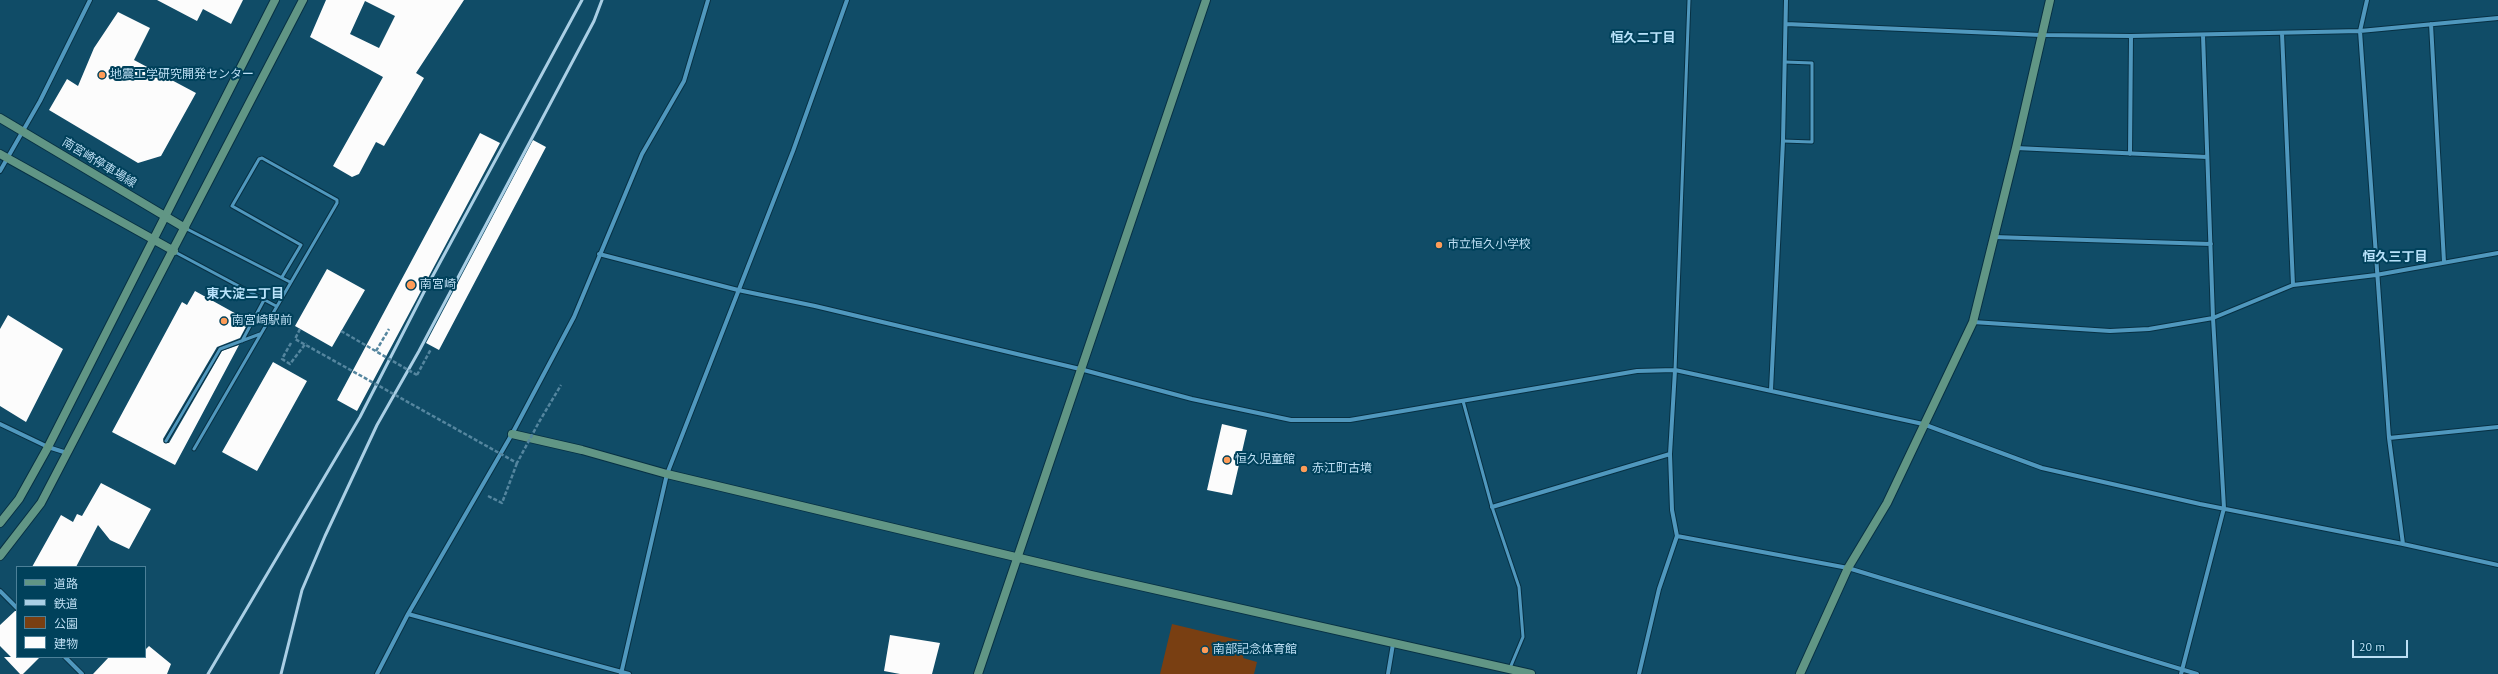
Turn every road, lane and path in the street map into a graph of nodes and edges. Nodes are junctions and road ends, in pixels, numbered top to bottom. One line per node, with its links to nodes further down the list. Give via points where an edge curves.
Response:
1 (90, 0): 21 (street)
2 (275, 0): 29 (street)
3 (303, 0): 30 (street)
4 (708, 0): 36 (street, via 684,81 642,154)
5 (847, 0): 42 (street, via 793,151)
6 (1206, 0): 56 (street)
7 (1689, 0): 57 (lane)
8 (1786, 0): 12 (street)
9 (2050, 0): 16 (street)
10 (2367, 0): 14 (street)
11 (2498, 18): 13 (street)
12 (1786, 24): 16 (street); 19 (street)
13 (2431, 24): 14 (street); 37 (street)
14 (2360, 31): 15 (street); 38 (street)
15 (2282, 33): 17 (street); 41 (street)
16 (2041, 35): 18 (street); 23 (street)
17 (2203, 35): 18 (street); 26 (street)
18 (2131, 36): 25 (street)
19 (1785, 62): 22 (street); 22 (lane, via 1812,63 1812,142)
20 (0, 118): 21 (street, 南宮崎停車場線)
21 (23, 132): 27 (street); 29 (street, 南宮崎停車場線)
22 (1783, 141): 59 (street)
23 (2016, 148): 25 (street); 31 (street)
24 (0, 154): 27 (street)
25 (2130, 154): 26 (street)
26 (2208, 157): 33 (street)
27 (8, 159): 28 (street); 32 (street)
28 (0, 171)
29 (165, 216): 30 (street, 南宮崎停車場線); 32 (street)
30 (186, 228): 34 (street); 39 (lane)
31 (1994, 237): 33 (street); 46 (street)
32 (153, 240): 34 (street); 67 (street)
33 (2211, 244): 45 (street)
34 (174, 251): 43 (lane); 69 (street)
35 (2498, 253): 37 (street)
36 (599, 254): 42 (street); 64 (street, via 574,318)
37 (2444, 262): 38 (street)
38 (2376, 276): 41 (street); 65 (street)
39 (282, 277): 40 (lane); 40 (lane, via 301,246 232,206 259,159 262,158 337,200)
40 (290, 282): 44 (lane)
41 (2293, 285): 45 (street)
42 (738, 290): 56 (street); 72 (street)
43 (264, 300): 44 (lane); 51 (lane)
44 (276, 306): 50 (lane)
45 (2213, 318): 46 (street, via 2149,329 2110,331); 75 (street)
46 (1973, 322): 62 (street)
47 (300, 329): 53 (path, bridge, via 296,339)
48 (389, 329): 55 (path)
49 (341, 331): 55 (path, bridge)
50 (260, 334): 51 (lane); 68 (lane)
51 (242, 341): 66 (lane, via 220,349)
52 (291, 343): 53 (path, via 282,359 290,364)
53 (306, 344): 71 (path, bridge)
54 (431, 349): 55 (path, bridge, via 417,375)
55 (376, 351)
56 (1080, 369): 60 (street, via 1192,399 1291,420 1350,420); 80 (street)
57 (1675, 370): 59 (street); 60 (street, via 1637,371 1480,396); 70 (street)
58 (561, 385): 71 (path, bridge)
59 (1771, 390): 62 (street)
60 (1463, 401): 74 (lane)
61 (0, 424): 67 (street)
62 (1923, 424): 75 (street, via 2042,468); 82 (street, via 1887,502)
63 (2498, 427): 65 (street)
64 (512, 434): 72 (street); 85 (street)
65 (2389, 438): 78 (street)
66 (166, 442)
67 (48, 447): 69 (street); 76 (street, via 19,499)
68 (194, 449)
69 (67, 453): 79 (street, via 41,503)
70 (1670, 454): 74 (street); 77 (street, via 1672,510)
71 (517, 463): 73 (path)
72 (667, 474): 80 (street); 90 (street)
73 (502, 503)
74 (1492, 507): 88 (lane, via 1519,587 1522,637)
75 (2224, 508): 78 (street); 89 (street)
76 (0, 522)
77 (1677, 536): 82 (street); 97 (street, via 1659,589)
78 (2403, 544): 81 (street)
79 (0, 556)
80 (1019, 557): 86 (street); 94 (street)
81 (2498, 565)
82 (1848, 568): 89 (street); 98 (street)
83 (0, 591): 84 (street)
84 (16, 607)
85 (408, 614): 90 (street); 92 (street)
86 (1393, 644): 88 (street); 95 (street)
87 (66, 658): 91 (street)
88 (1509, 669): 96 (street)
89 (2181, 672): 99 (street)
90 (621, 673): 93 (street)
91 (82, 674)
92 (376, 674)
93 (629, 674)
94 (978, 674)
95 (1388, 674)
96 (1531, 674)
97 (1639, 674)
98 (1800, 674)
99 (2197, 674)

